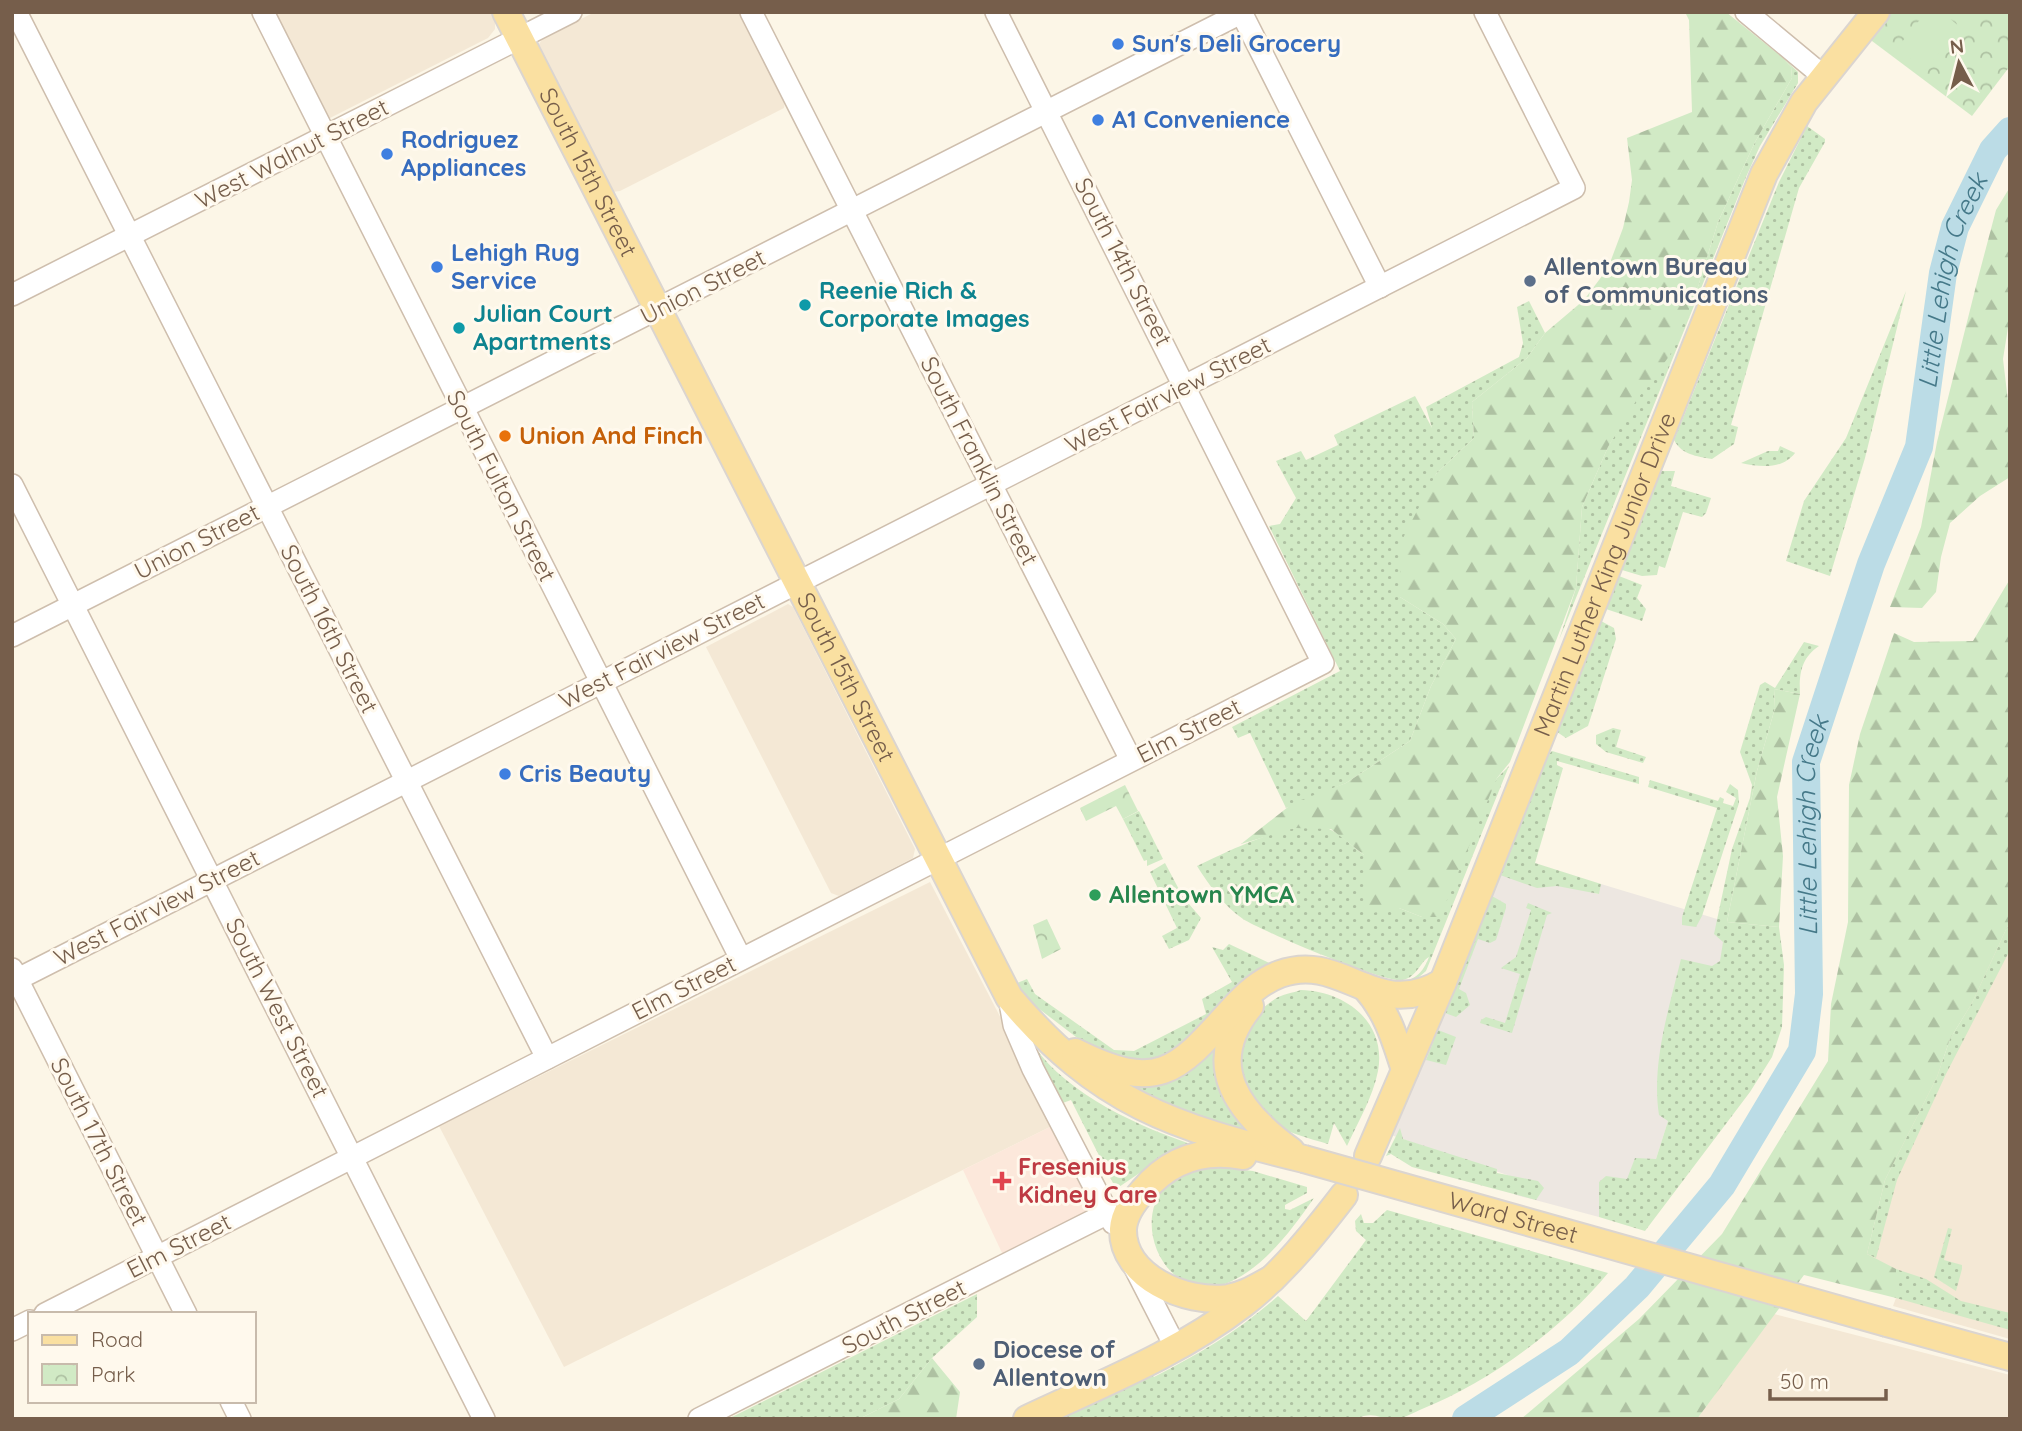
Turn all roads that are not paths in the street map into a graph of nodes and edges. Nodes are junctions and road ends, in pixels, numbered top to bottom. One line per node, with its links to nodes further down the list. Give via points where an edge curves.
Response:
1 (16, 12): 16 (street, South 16th Street)
2 (263, 12): 14 (street, South Fulton Street)
3 (506, 12): 11 (main road, South 15th Street)
4 (571, 12): 11 (street, West Walnut Street)
5 (751, 12): 15 (street, South Franklin Street)
6 (996, 12): 13 (street, South 14th Street)
7 (1242, 12): 13 (street, Union Street); 17 (street)
8 (1485, 12): 17 (street, West Fairview Street, via 1574,188)
9 (1746, 12): 12 (street)
10 (1877, 12): 12 (main road, Martin Luther King Junior Drive)
11 (519, 38): 14 (street, West Walnut Street); 19 (main road, South 15th Street)
12 (1823, 76): 37 (main road, Martin Luther King Junior Drive, via 1764,174)
13 (1047, 112): 15 (street, Union Street); 20 (street, South 14th Street)
14 (326, 137): 16 (street, West Walnut Street); 21 (street, South Fulton Street)
15 (852, 211): 19 (street, Union Street); 22 (street, South Franklin Street)
16 (130, 236): 18 (street, West Walnut Street); 24 (street, South 16th Street)
17 (1380, 286): 20 (street, West Fairview Street)
18 (12, 295)
19 (657, 310): 21 (street, Union Street); 25 (main road, South 15th Street)
20 (1185, 386): 22 (street, West Fairview Street); 28 (street, South 14th Street)
21 (461, 409): 24 (street, Union Street); 29 (street, South Fulton Street)
22 (991, 484): 25 (street, West Fairview Street); 30 (street, South Franklin Street)
23 (12, 485): 26 (street, South West Street)
24 (267, 507): 26 (street, Union Street); 31 (street, South 16th Street)
25 (796, 583): 29 (street, West Fairview Street); 32 (main road, South 15th Street)
26 (73, 605): 27 (street, Union Street); 33 (street, South West Street)
27 (12, 636)
28 (1323, 663): 30 (street, Elm Street)
29 (601, 682): 31 (street, West Fairview Street); 34 (street, South Fulton Street)
30 (1131, 760): 32 (street, Elm Street)
31 (407, 781): 33 (street, West Fairview Street); 41 (street, South 16th Street)
32 (938, 859): 34 (street, Elm Street); 39 (main road, South 15th Street)
33 (211, 881): 36 (street, West Fairview Street); 44 (street, South West Street)
34 (741, 959): 41 (street, Elm Street)
35 (1326, 972): 38 (main road); 40 (main road, via 1281,973 1266,980 1250,991 1190,1056 1167,1070 1122,1072); 45 (main road, via 1268,990 1243,1015 1230,1050 1232,1086 1248,1116)
36 (14, 977): 49 (street, South 17th Street)
37 (1443, 982): 38 (main road, via 1400,997); 42 (main road, Martin Luther King Junior Drive)
38 (1365, 987): 42 (main road, via 1388,1021)
39 (1009, 997): 40 (main road, Ward Street); 48 (street, South 15th Street, via 1014,1025)
40 (1040, 1034): 45 (main road, Ward Street, via 1093,1080 1138,1107)
41 (547, 1058): 44 (street, Elm Street)
42 (1405, 1070): 43 (main road, Martin Luther King Junior Drive)
43 (1368, 1156)
44 (353, 1157): 49 (street, Elm Street); 60 (street, South West Street)
45 (1302, 1164): 46 (main road, via 1206,1153 1167,1168); 57 (main road, Ward Street, bridge)
46 (1149, 1184): 48 (main road); 50 (main road, via 1126,1216 1123,1228)
47 (1344, 1195): 51 (main road)
48 (1108, 1213): 50 (street, South 15th Street); 61 (street, South Street)
49 (157, 1257): 52 (street, Elm Street); 53 (street, South 17th Street)
50 (1130, 1258): 51 (main road, via 1170,1289 1206,1298 1239,1296); 56 (street, South 15th Street)
51 (1272, 1279): 56 (main road)
52 (49, 1312)
53 (185, 1312)
54 (28, 1322): 55 (street)
55 (12, 1330)
56 (1176, 1348): 62 (main road)
57 (2010, 1357)
58 (232, 1403): 59 (street)
59 (240, 1419)
60 (484, 1419)
61 (699, 1419)
62 (1027, 1419)

